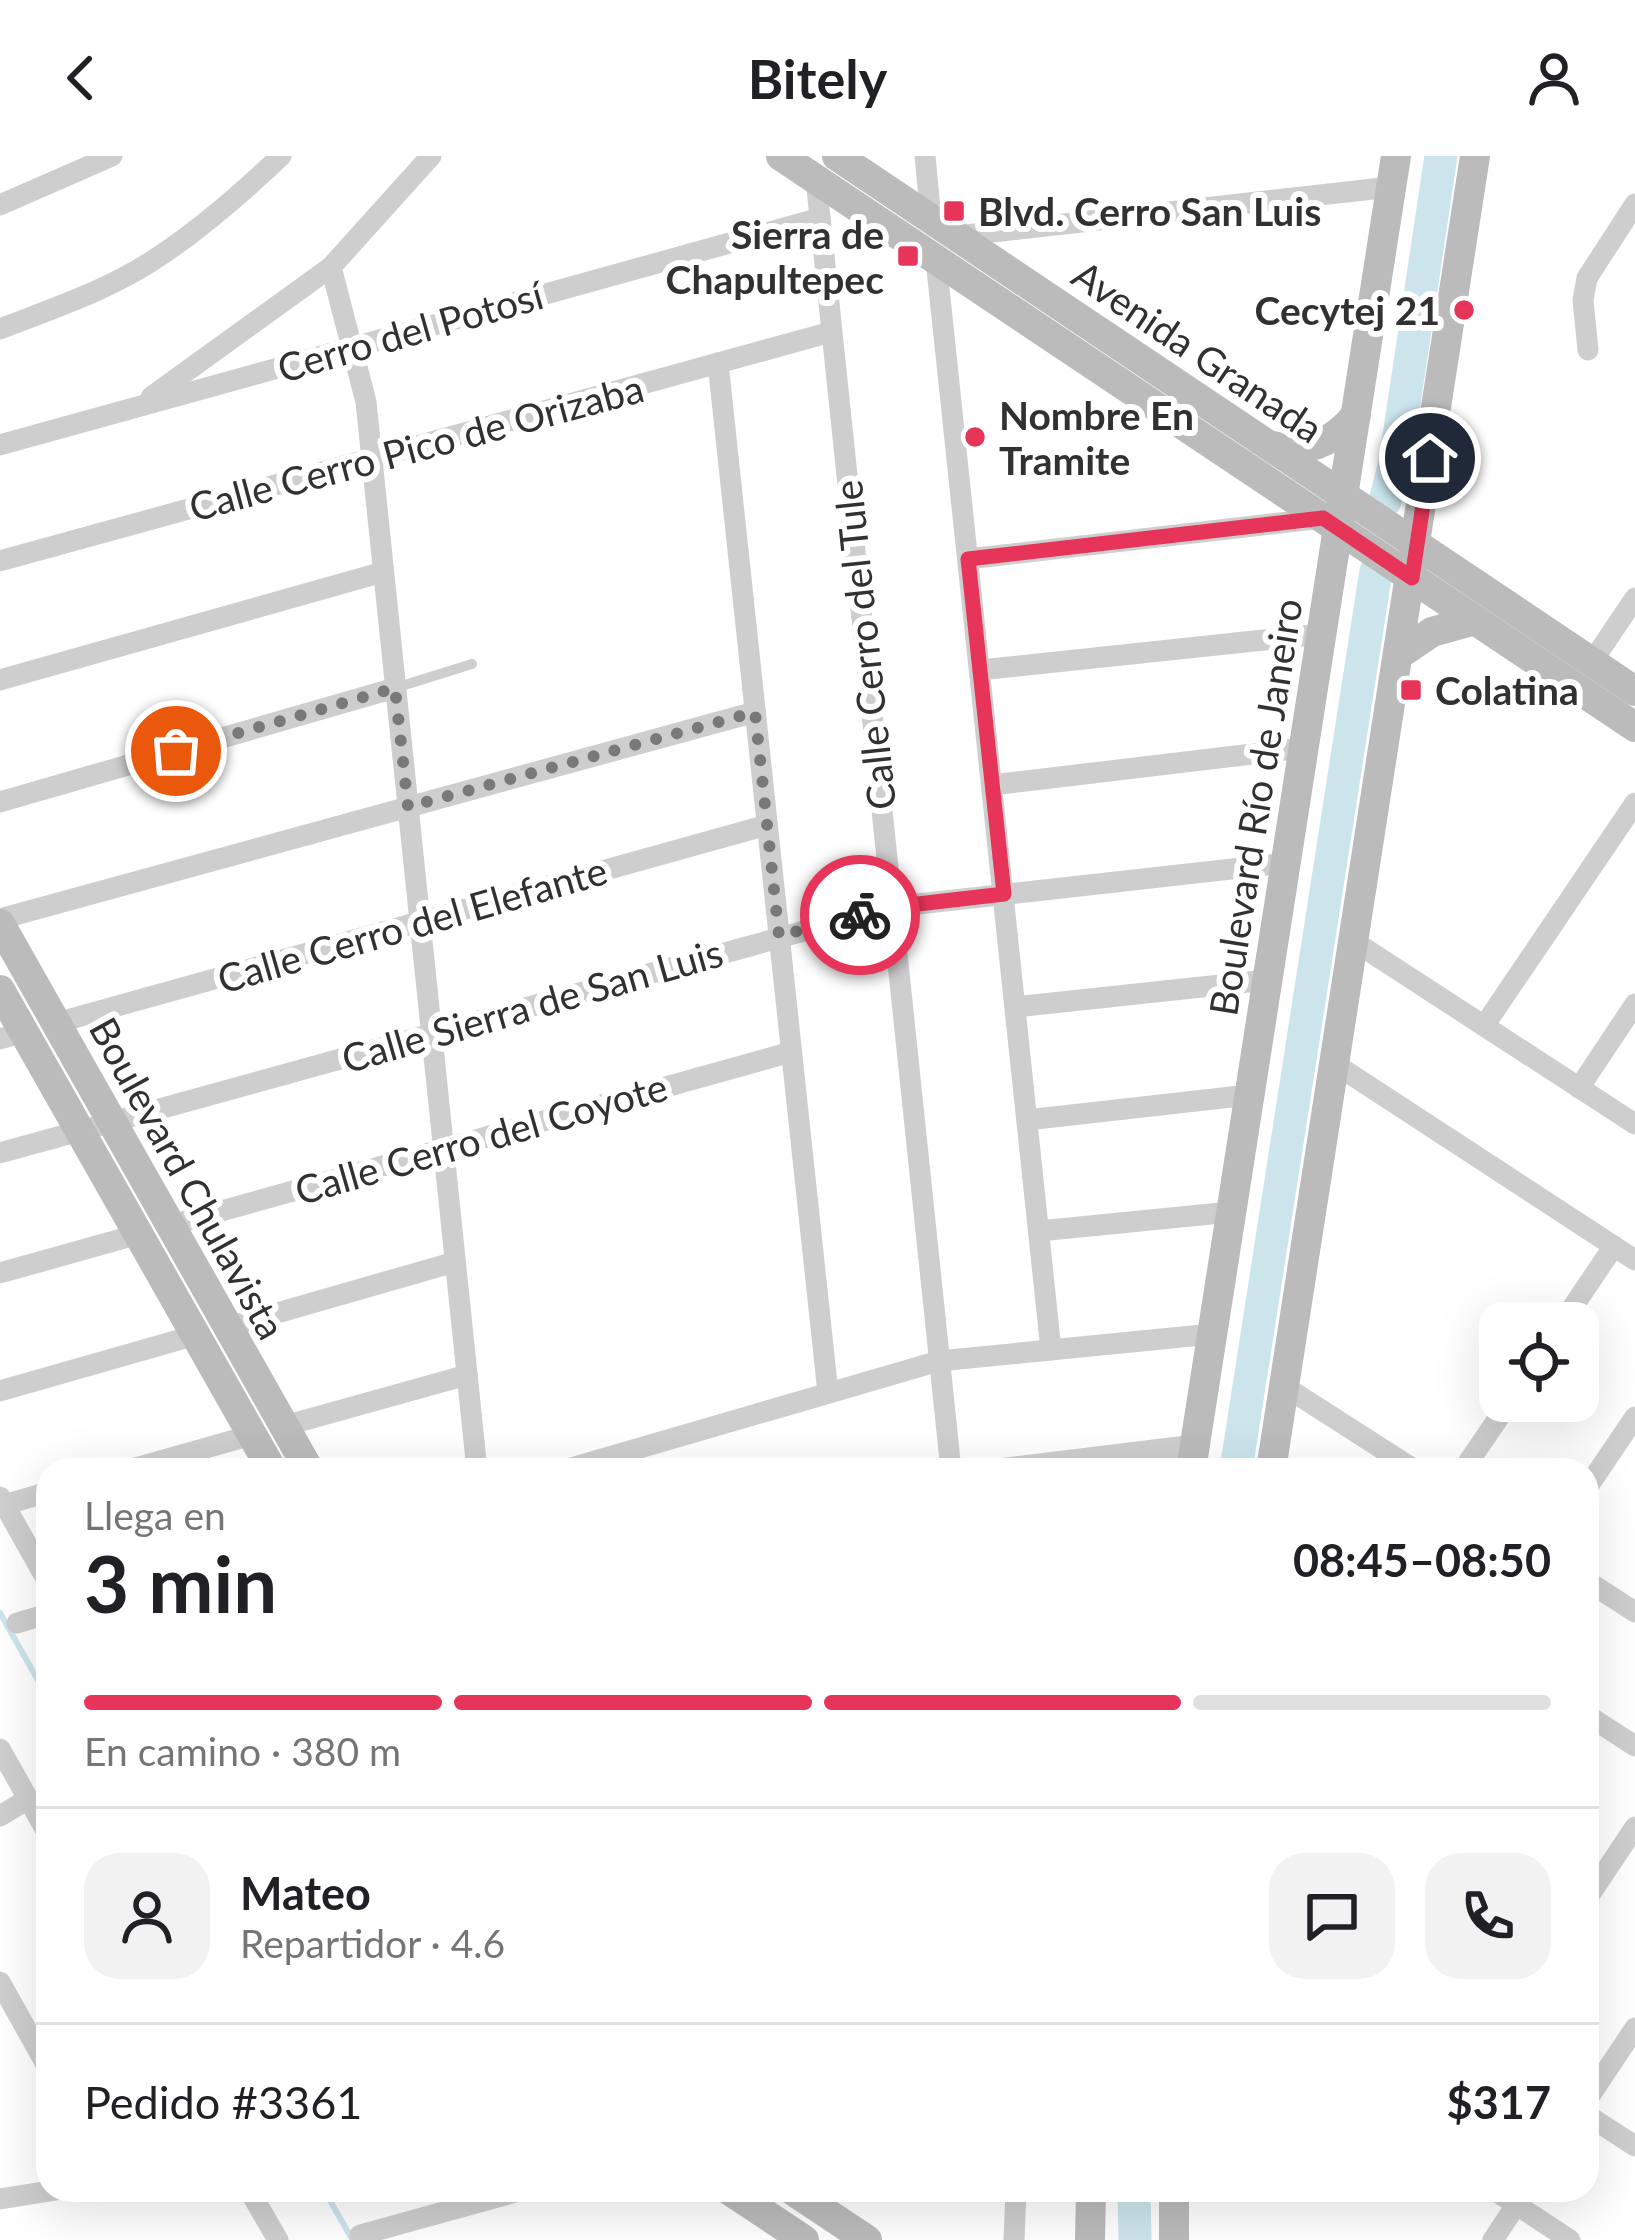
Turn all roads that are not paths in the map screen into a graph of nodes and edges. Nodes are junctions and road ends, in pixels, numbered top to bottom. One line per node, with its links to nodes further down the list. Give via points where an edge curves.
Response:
1 (112, 156): 11 (street)
2 (281, 156): 15 (street, via 150,262)
3 (431, 156): 14 (street)
4 (781, 156): 9 (main road, Avenida Granada)
5 (925, 156): 13 (street)
6 (1475, 156): 26 (main road)
7 (846, 159): 13 (main road, Avenida Granada)
8 (1394, 171): 13 (street); 21 (main road, Boulevard Río de Janeiro)
9 (815, 179): 12 (street, Calle Cerro del Tule); 13 (main road, Avenida Granada)
10 (1635, 204): 18 (street, via 1587,278)
11 (0, 205)
12 (820, 218): 16 (street, Calle Cerro del Tule); 17 (street, Cerro del Potosí)
13 (941, 238): 23 (main road, Avenida Granada); 25 (main road, Avenida Granada); 27 (street)
14 (331, 267): 17 (street); 20 (street)
15 (0, 328)
16 (831, 332): 19 (street, Calle Cerro Pico de Orizaba); 51 (street, Calle Cerro del Tule)
17 (352, 347): 20 (street, Cerro del Potosí); 24 (street)
18 (1588, 350)
19 (718, 363): 24 (street, Calle Cerro Pico de Orizaba); 41 (street)
20 (136, 408): 22 (street, Cerro del Potosí)
21 (1356, 415): 23 (main road, via 1311,448); 25 (main road, Boulevard Río de Janeiro)
22 (0, 445)
23 (1268, 445): 25 (main road, Avenida Granada)
24 (372, 459): 28 (street, Calle Cerro Pico de Orizaba); 29 (street)
25 (1335, 514): 26 (main road, Avenida Granada); 27 (street); 30 (main road, Avenida Granada); 33 (main road, Boulevard Río de Janeiro)
26 (1418, 545): 30 (main road); 35 (main road, Avenida Granada)
27 (968, 559): 37 (street)
28 (0, 561)
29 (383, 572): 38 (street); 39 (street)
30 (1412, 578): 32 (main road, Avenida Granada); 34 (main road)
31 (1635, 598): 35 (street)
32 (1475, 620): 34 (main road); 42 (main road, Avenida Granada)
33 (1321, 634): 37 (street); 43 (main road, Boulevard Río de Janeiro)
34 (1400, 652): 55 (main road)
35 (1592, 662): 40 (main road, Avenida Granada)
36 (472, 664): 39 (lane)
37 (980, 670): 44 (street)
38 (0, 680)
39 (395, 688): 45 (street); 47 (street)
40 (1635, 691)
41 (755, 712): 47 (street); 48 (street)
42 (1635, 728)
43 (1304, 748): 44 (street); 49 (main road, Boulevard Río de Janeiro)
44 (992, 785): 50 (street)
45 (0, 802)
46 (1635, 803): 61 (street)
47 (408, 807): 52 (street); 53 (street)
48 (767, 825): 53 (street, Calle Cerro del Elefante); 54 (street)
49 (1286, 863): 50 (street, Calle Sierra de San Luis); 56 (main road, Boulevard Río de Janeiro)
50 (1004, 894): 51 (street, Calle Sierra de San Luis); 59 (street)
51 (892, 907): 54 (street, Calle Sierra de San Luis); 87 (street, Calle Cerro del Tule)
52 (0, 921): 60 (main road, Boulevard Chulavista)
53 (420, 922): 60 (street, Calle Cerro del Elefante); 62 (street)
54 (779, 936): 62 (street, Calle Sierra de San Luis); 64 (street)
55 (1355, 942): 61 (street); 65 (main road)
56 (1267, 980): 59 (street); 67 (main road, Boulevard Río de Janeiro)
57 (0, 990): 63 (main road, Boulevard Chulavista)
58 (1635, 1004): 66 (street)
59 (1016, 1007): 68 (street)
60 (56, 1023): 69 (main road, Boulevard Chulavista)
61 (1484, 1026): 66 (street)
62 (431, 1033): 69 (street, Calle Sierra de San Luis); 72 (street)
63 (12, 1035): 71 (main road, Boulevard Chulavista)
64 (791, 1052): 72 (street, Calle Cerro del Coyote); 91 (street)
65 (1335, 1064): 78 (street); 89 (main road)
66 (1579, 1088): 70 (street)
67 (1249, 1095): 68 (street); 74 (main road, Boulevard Río de Janeiro)
68 (1027, 1120): 76 (street)
69 (112, 1122): 71 (street, Calle Sierra de San Luis); 75 (main road, Boulevard Chulavista)
70 (1635, 1124)
71 (80, 1131): 73 (street, Calle Sierra de San Luis); 77 (main road, Boulevard Chulavista)
72 (443, 1149): 75 (street, Calle Cerro del Coyote); 80 (street)
73 (0, 1154)
74 (1231, 1212): 76 (street); 84 (main road, Boulevard Río de Janeiro)
75 (171, 1226): 83 (main road, Boulevard Chulavista)
76 (1039, 1231): 86 (street)
77 (139, 1234): 81 (street); 85 (main road, Boulevard Chulavista)
78 (1614, 1246): 79 (street); 82 (street)
79 (1635, 1260)
80 (455, 1262): 83 (street); 88 (street)
81 (0, 1273)
82 (1576, 1302)
83 (228, 1327): 94 (main road, Boulevard Chulavista)
84 (1212, 1334): 86 (street); 102 (main road, Boulevard Río de Janeiro)
85 (196, 1336): 90 (street); 95 (main road, Boulevard Chulavista)
86 (1052, 1350): 87 (street)
87 (939, 1360): 91 (street); 101 (street, Calle Cerro del Tule)
88 (467, 1375): 94 (street); 99 (street)
89 (1284, 1385): 103 (main road); 104 (street)
90 (0, 1391)
91 (828, 1394): 100 (street)
92 (1635, 1417): 106 (street)
93 (1496, 1422): 105 (street)
94 (284, 1426): 98 (main road, Boulevard Chulavista)
95 (252, 1435): 96 (street); 97 (main road, Boulevard Chulavista)
96 (171, 1458)
97 (265, 1458)
98 (302, 1458)
99 (476, 1458)
100 (605, 1458)
101 (950, 1458)
102 (1193, 1458)
103 (1273, 1458)
104 (1397, 1458)
105 (1471, 1458)
106 (1599, 1470)
107 (36, 1494): 108 (street)
108 (2, 1501): 109 (street)
109 (36, 1561)
110 (1599, 1589): 111 (street)
111 (1635, 1612)
112 (36, 1617): 113 (street)
113 (16, 1623)
114 (1599, 1723): 115 (street)
115 (1635, 1746)
116 (0, 1749): 117 (street)
117 (28, 1799): 118 (street); 119 (street)
118 (36, 1813)
119 (0, 1816)
120 (1635, 1827): 121 (street)
121 (1599, 1880)
122 (0, 1982): 124 (street)
123 (1635, 2028): 125 (street)
124 (36, 2046)
125 (1599, 2082)
126 (1599, 2123): 127 (street)
127 (1635, 2146)
128 (36, 2193): 129 (street)
129 (0, 2199)
130 (256, 2202): 142 (street)
131 (491, 2202): 139 (street)
132 (745, 2202): 141 (main road)
133 (810, 2202): 143 (main road)
134 (1016, 2202): 144 (street)
135 (1090, 2202): 145 (main road)
136 (1174, 2202): 146 (main road)
137 (1511, 2202): 138 (street)
138 (1516, 2205): 147 (street); 148 (street)
139 (417, 2230): 140 (street)
140 (360, 2235)
141 (789, 2238)
142 (278, 2240)
143 (867, 2240)
144 (1014, 2240)
145 (1090, 2240)
146 (1174, 2240)
147 (1493, 2240)
148 (1570, 2240)

